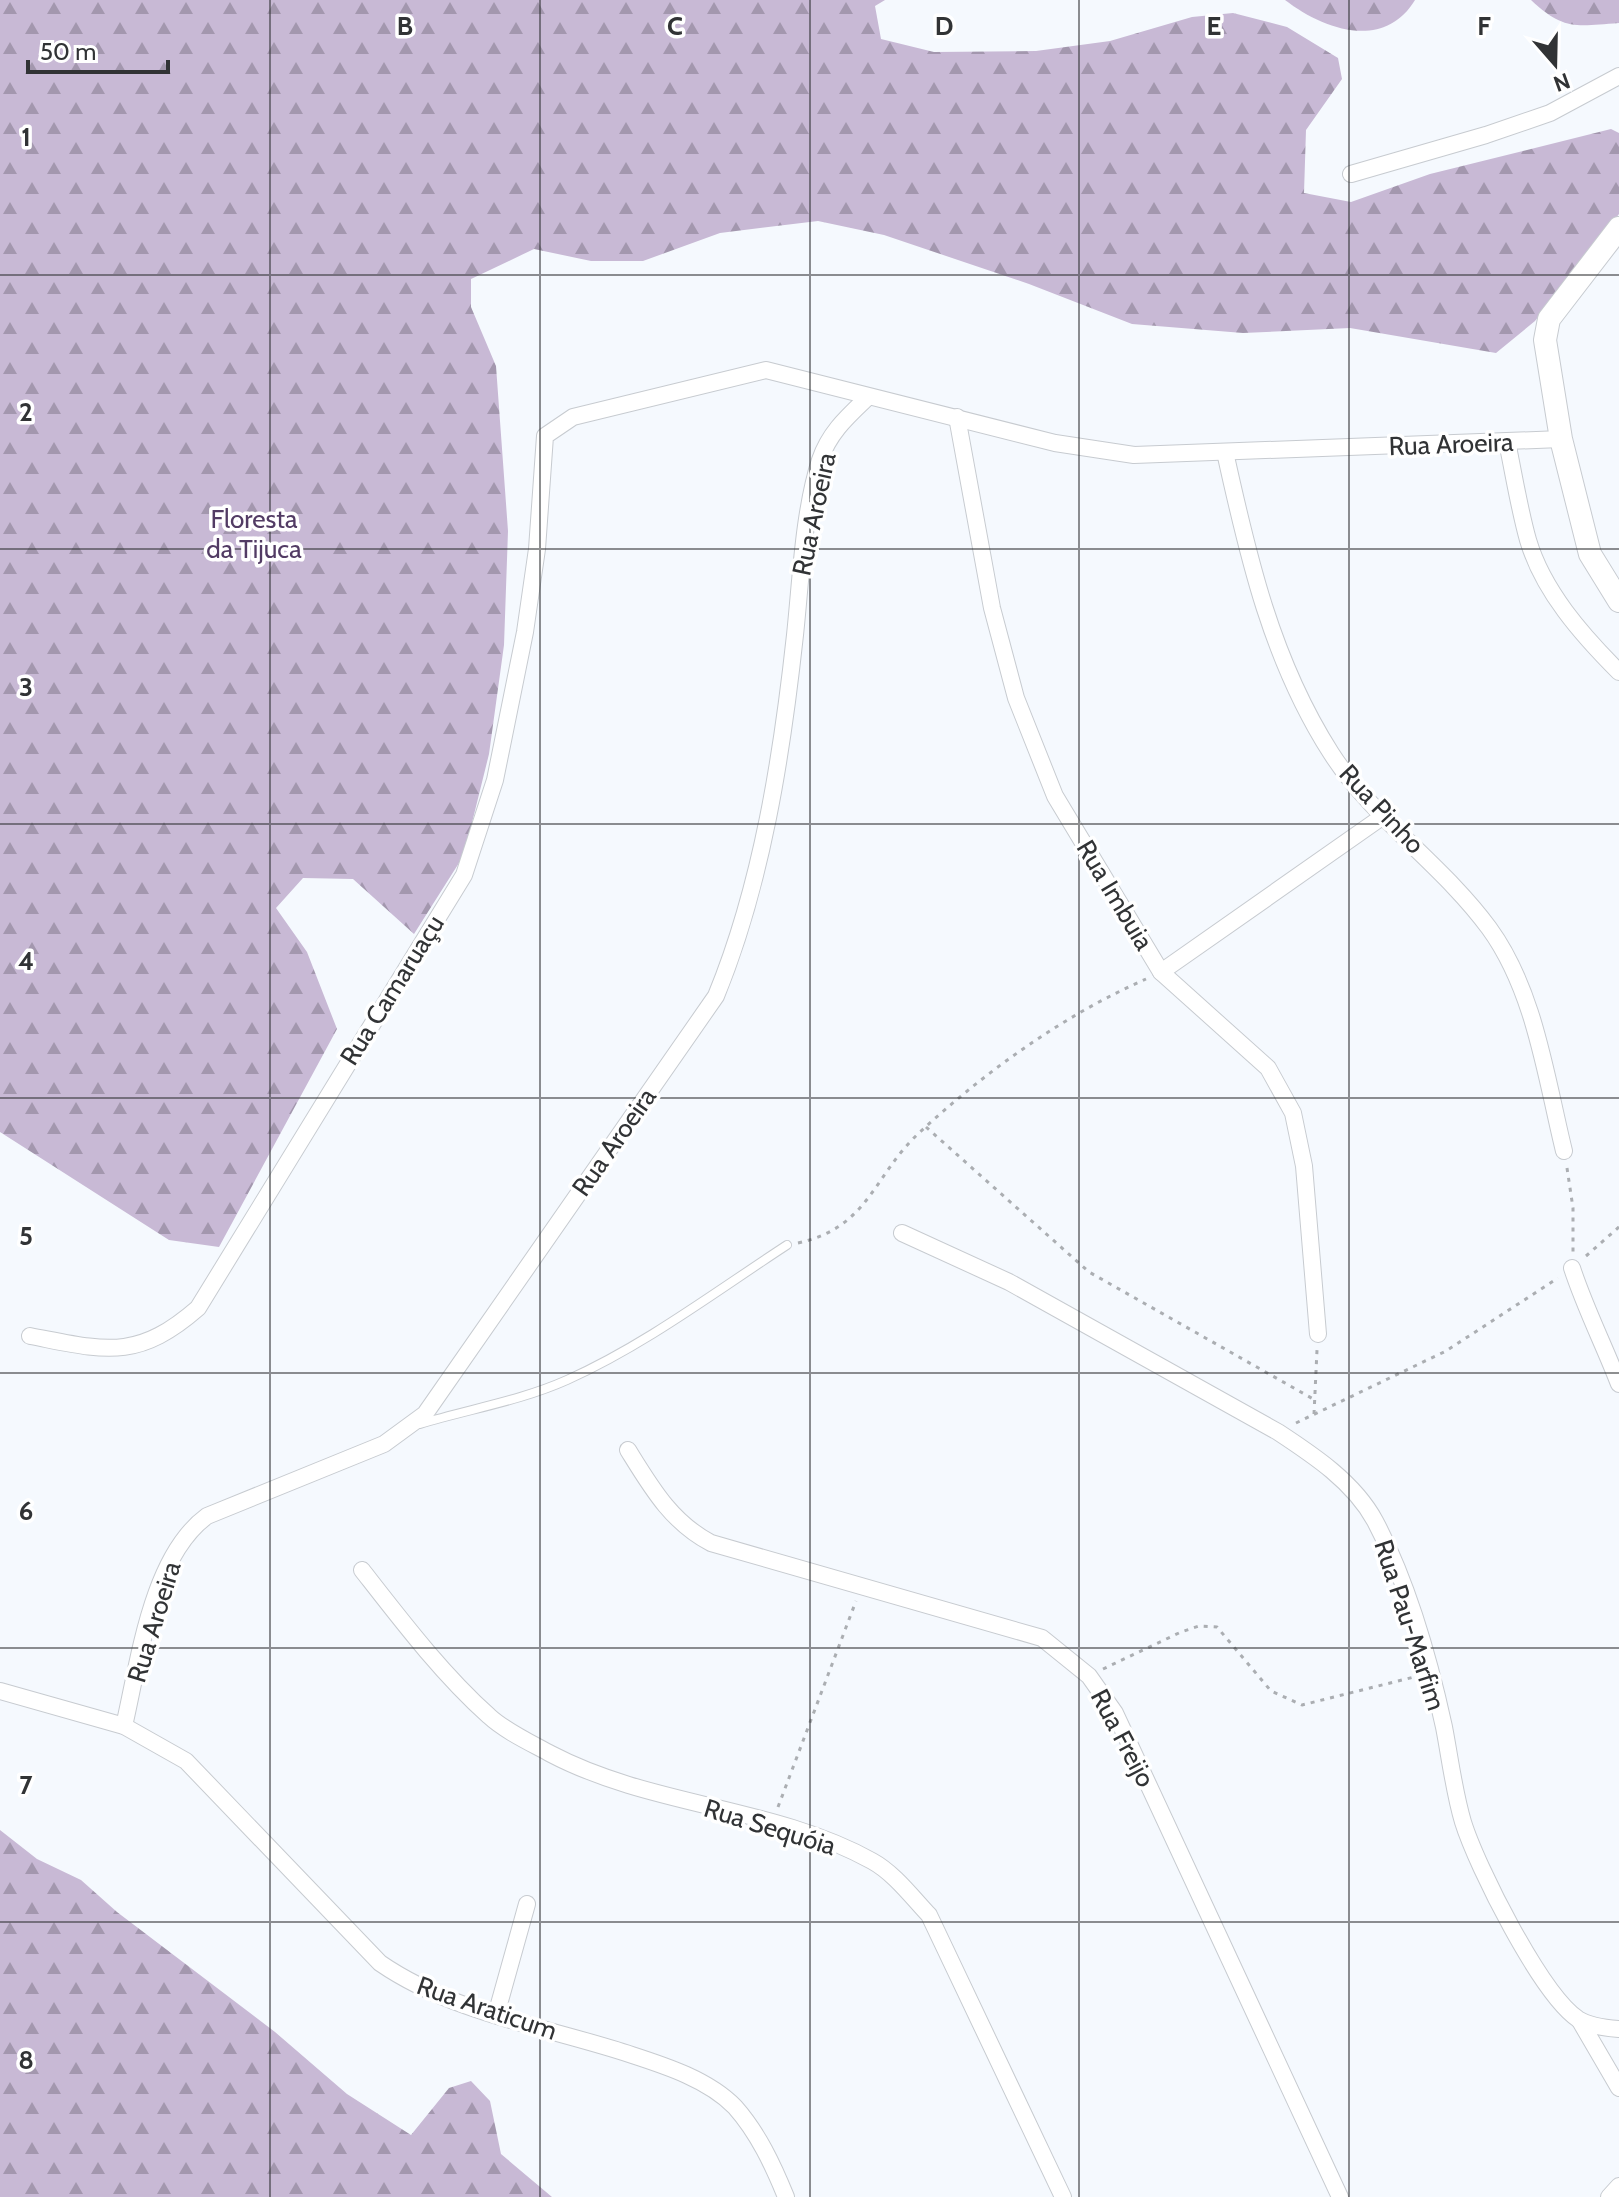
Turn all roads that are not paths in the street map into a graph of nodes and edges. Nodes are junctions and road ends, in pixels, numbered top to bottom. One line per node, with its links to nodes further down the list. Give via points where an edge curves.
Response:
1 (1619, 76): 2 (street, via 1550,113)
2 (1351, 174)
3 (1619, 228): 6 (street, via 1545,330)
4 (867, 398): 5 (street, Rua Aroeira); 9 (street, Rua Aroeira, via 766,370 573,417 545,436); 21 (street, Rua Aroeira, via 835,429 820,460 759,868 739,941 716,996 425,1414)
5 (957, 417): 8 (street, Rua Aroeira, via 1055,443 1134,455); 13 (street, Rua Imbuia, via 992,608 1016,698 1055,796)
6 (1561, 439): 7 (street, Rua Aroeira); 10 (street, via 1590,554)
7 (1507, 442): 8 (street, Rua Aroeira); 11 (street, via 1536,560 1589,642)
8 (1225, 452): 12 (street, Rua Pinho, via 1249,561 1277,646 1332,755)
9 (543, 466): 19 (street, Rua Camaruaçu, via 525,632 495,780 464,875 198,1308 173,1330 108,1351)
10 (1619, 601)
11 (1619, 672)
12 (1382, 817): 13 (street); 14 (street, Rua Pinho, via 1458,891 1491,930 1508,961 1529,1010)
13 (1161, 972): 18 (street, Rua Imbuia, via 1268,1068 1293,1113 1304,1166)
14 (1564, 1151)
15 (902, 1233): 28 (street, Rua Pau-Marfim, via 1009,1282 1278,1432 1342,1480 1369,1511 1396,1567 1430,1673 1463,1822 1494,1894 1555,1995)
16 (787, 1245): 21 (lane, via 631,1348 566,1380 513,1400)
17 (1572, 1268): 20 (street)
18 (1318, 1334)
19 (30, 1336)
20 (1619, 1384)
21 (411, 1426): 25 (street, Rua Aroeira, via 384,1444 207,1516 190,1528 158,1590)
22 (628, 1450): 34 (street, Rua Freijo, via 657,1497 694,1534 711,1543 1042,1638 1089,1676 1115,1713)
23 (362, 1570): 33 (street, Rua Sequóia, via 490,1718 553,1755 632,1786 772,1823 874,1862 929,1915)
24 (0, 1691): 25 (street, Rua Araticum)
25 (124, 1726): 27 (street, Rua Araticum, via 155,1741 204,1777 380,1963 414,1983)
26 (527, 1904): 27 (street)
27 (496, 2015): 32 (street, Rua Araticum, via 691,2077 732,2104 751,2127)
28 (1580, 2021): 29 (street); 30 (street, Rua Pau-Marfim)
29 (1619, 2029)
30 (1619, 2088)
31 (1619, 2186): 35 (street)
32 (786, 2197)
33 (1063, 2197)
34 (1340, 2197)
35 (1609, 2197)

